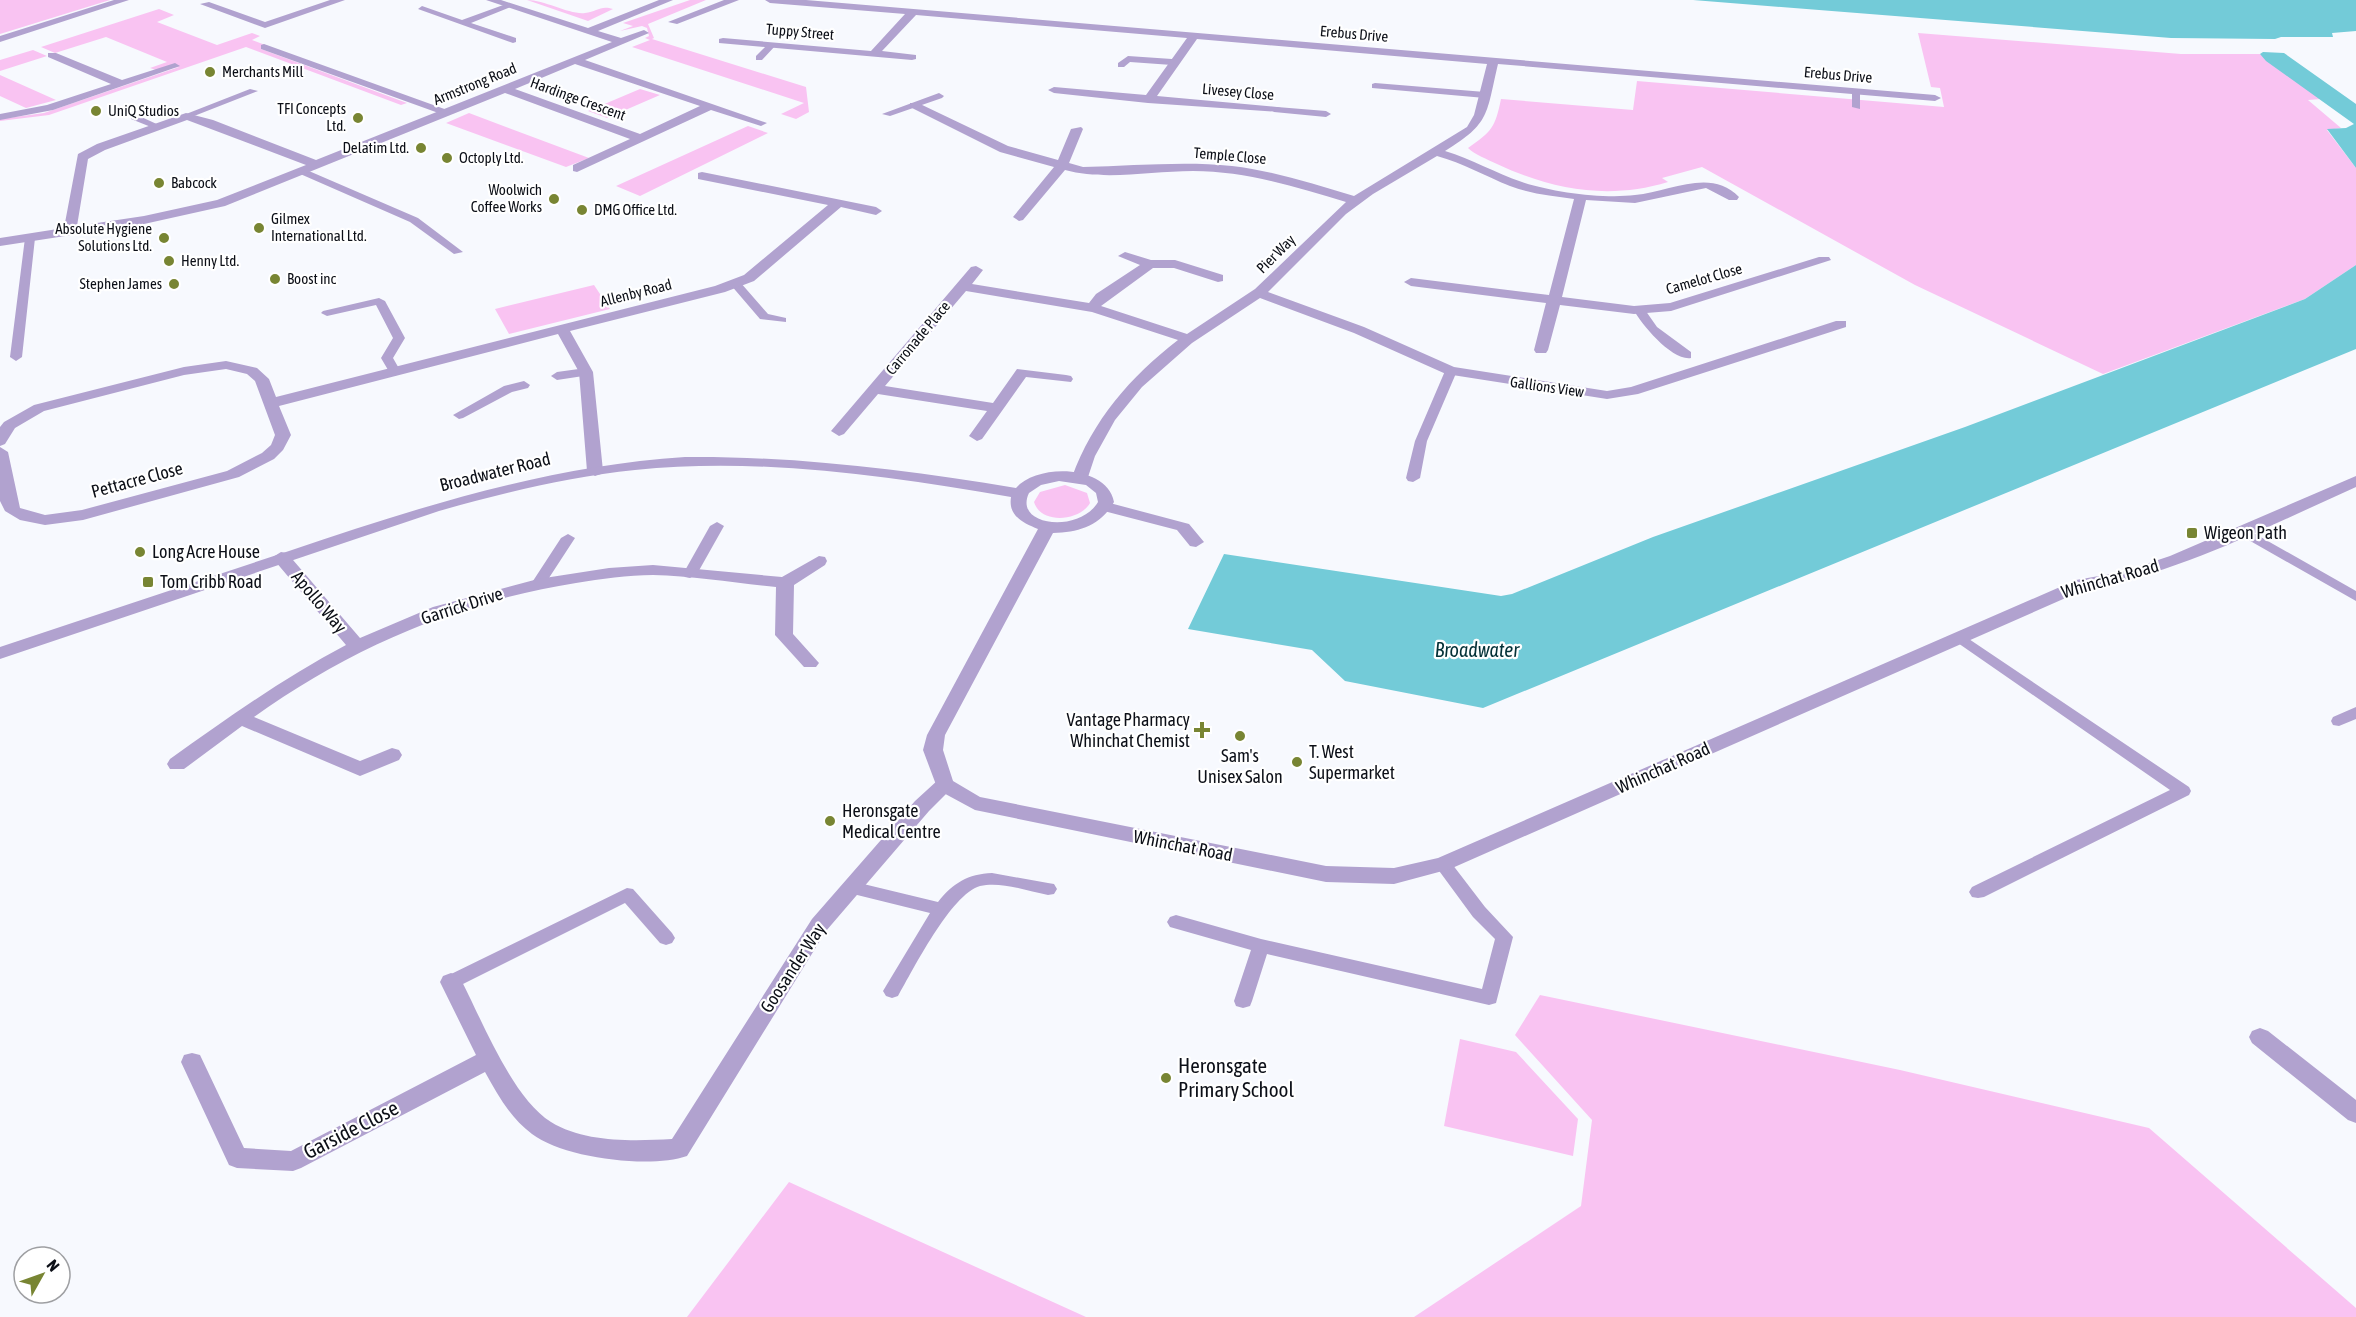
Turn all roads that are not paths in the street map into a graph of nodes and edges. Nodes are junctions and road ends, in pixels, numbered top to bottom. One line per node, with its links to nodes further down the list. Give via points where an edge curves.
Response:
1 (124, 0): 16 (street)
2 (340, 0): 7 (street, via 265,25)
3 (491, 0): 8 (street)
4 (668, 0): 13 (street)
5 (734, 0): 12 (street)
6 (770, 0): 10 (street, Erebus Drive)
7 (205, 4)
8 (508, 6): 11 (lane); 13 (street)
9 (422, 9): 11 (lane)
10 (913, 12): 15 (street, Erebus Drive); 22 (street)
11 (462, 22): 17 (lane)
12 (673, 22)
13 (588, 31): 19 (street)
14 (644, 33): 19 (street, Armstrong Road)
15 (1194, 36): 27 (street, Erebus Drive); 28 (street)
16 (0, 39)
17 (513, 40)
18 (723, 41): 20 (street, Tuppy Street)
19 (622, 42): 26 (street, Armstrong Road)
20 (772, 45): 22 (street, Tuppy Street); 24 (lane)
21 (264, 47): 45 (lane)
22 (874, 54): 25 (street, Tuppy Street)
23 (52, 55): 31 (street)
24 (759, 57)
25 (912, 57)
26 (576, 61): 33 (street, Armstrong Road); 42 (street, Hardinge Crescent)
27 (1493, 61): 36 (street, Erebus Drive); 37 (street, Pier Way)
28 (1173, 62): 29 (lane, via 1128,59); 40 (street)
29 (1121, 65)
30 (175, 66): 31 (street)
31 (122, 84): 49 (street, via 39,111)
32 (1375, 86): 37 (lane)
33 (506, 89): 45 (street, Armstrong Road); 54 (street, Hardinge Crescent)
34 (1054, 90): 40 (street, Livesey Close)
35 (253, 91): 48 (lane)
36 (1856, 91): 39 (street, Erebus Drive); 43 (lane)
37 (1485, 95): 55 (street, Pier Way, via 1478,122)
38 (939, 96): 41 (lane)
39 (1935, 98)
40 (1148, 100): 44 (street, Livesey Close)
41 (914, 105): 46 (lane); 56 (street, Temple Close, via 1004,149)
42 (710, 106): 51 (street, Hardinge Crescent); 54 (street, Hardinge Crescent)
43 (1857, 107)
44 (1277, 110): 47 (lane, Livesey Close)
45 (447, 113): 57 (street, Armstrong Road)
46 (887, 114)
47 (1326, 114)
48 (186, 116): 52 (street); 57 (street)
49 (0, 117)
50 (134, 117): 52 (lane)
51 (761, 123)
52 (156, 126): 67 (street, via 82,157)
53 (1077, 129): 56 (street)
54 (639, 138): 58 (street, Hardinge Crescent)
55 (1436, 152): 62 (street, via 1464,160 1515,184); 63 (street, Pier Way)
56 (1063, 164): 63 (street, Temple Close, via 1083,171 1195,167 1234,170 1281,178); 66 (street)
57 (317, 165): 59 (street, Armstrong Road)
58 (577, 168)
59 (302, 171): 67 (street, Armstrong Road, via 248,194 190,211); 70 (lane, via 414,220)
60 (702, 176): 64 (street)
61 (1733, 196): 62 (street, via 1708,184 1635,199)
62 (1581, 197): 80 (street)
63 (1356, 201): 79 (street, Pier Way, via 1327,224 1287,270)
64 (838, 203): 65 (street); 77 (street, Allenby Road, via 761,270)
65 (876, 211)
66 (1019, 218)
67 (70, 231): 68 (street, Armstrong Road)
68 (30, 237): 69 (street, Armstrong Road); 90 (lane)
69 (0, 242)
70 (458, 252)
71 (1125, 256): 73 (street)
72 (1824, 260): 82 (street, Camelot Close, via 1671,307)
73 (1150, 264): 75 (street, via 1175,264); 81 (street, via 1101,297)
74 (975, 270): 78 (street, Carronade Place)
75 (1218, 278)
76 (1411, 282): 80 (street, Camelot Close)
77 (736, 284): 84 (lane, via 764,317); 86 (street, Allenby Road)
78 (962, 286): 81 (street, Carronade Place); 97 (street, Carronade Place)
79 (1258, 293): 87 (street, Pier Way); 91 (street, Gallions View, via 1359,330)
80 (1553, 301): 82 (street, Camelot Close); 88 (street)
81 (1092, 308): 87 (street, Carronade Place)
82 (1639, 309): 89 (lane, via 1651,329)
83 (327, 313): 92 (lane, via 379,301 399,338 387,358)
84 (782, 320)
85 (1840, 324): 91 (street, Gallions View, via 1634,391 1607,395)
86 (562, 329): 92 (street); 93 (street)
87 (1188, 339): 106 (street, Pier Way, via 1148,371 1119,406 1094,444)
88 (1541, 350)
89 (1687, 355)
90 (16, 357)
91 (1451, 371): 107 (lane, via 1421,441)
92 (395, 372): 98 (street)
93 (586, 372): 94 (lane); 105 (street)
94 (557, 376)
95 (1066, 379): 99 (street, via 1022,372)
96 (524, 385): 100 (lane, via 508,389)
97 (875, 389): 99 (street, Carronade Place); 101 (street, Carronade Place)
98 (272, 403): 103 (street, Pettacre Close, via 262,379 252,371 226,365 205,366 39,408 9,425); 104 (street, Pettacre Close, via 283,435 278,447 256,464 233,474 63,519 26,517 13,511)
99 (997, 408): 102 (street)
100 (459, 415)
101 (839, 431)
102 (977, 436)
103 (0, 441)
104 (0, 452)
105 (595, 471): 109 (street, Broadwater Road, via 675,462 776,463 918,476); 116 (street, Broadwater Road, via 504,488)
106 (1080, 477): 109 (street, via 1038,480); 110 (street, via 1102,489)
107 (1413, 478)
108 (2356, 482): 113 (street, Whinchat Road)
109 (1020, 494): 112 (street, via 1019,510 1035,523)
110 (1106, 507): 112 (street, via 1100,515 1077,526); 115 (street, via 1183,527)
111 (717, 526): 118 (lane)
112 (1048, 526): 131 (street, via 936,735 933,750)
113 (2242, 531): 121 (lane); 122 (street, Whinchat Road, via 2125,577 2082,584)
114 (568, 538): 120 (lane)
115 (1196, 542)
116 (281, 557): 123 (street, Apollo Way); 124 (street, Broadwater Road)
117 (819, 561): 119 (street)
118 (690, 574): 119 (street, Garrick Drive); 120 (street, Garrick Drive, via 653,570 578,576)
119 (785, 583): 125 (street, via 784,635)
120 (538, 584): 123 (street, Garrick Drive, via 439,611)
121 (2356, 597)
122 (1960, 638): 132 (street, Whinchat Road); 135 (lane, via 2183,791)
123 (357, 646): 127 (street, Garrick Drive)
124 (0, 652)
125 (810, 663)
126 (2356, 712): 128 (lane)
127 (239, 718): 129 (street, via 360,769); 130 (street, Garrick Drive)
128 (2339, 721)
129 (392, 755)
130 (177, 764)
131 (945, 784): 132 (street, Whinchat Road, via 975,803 1326,874 1394,876); 133 (street, Goosander Way)
132 (1443, 864): 139 (lane, via 1479,912 1504,937 1490,998)
133 (851, 887): 136 (lane); 144 (street, Goosander Way, via 819,925 679,1149 640,1152 565,1140 530,1119)
134 (1048, 889): 136 (lane, via 1005,880 973,881)
135 (1978, 892)
136 (941, 909): 141 (lane)
137 (1176, 922): 139 (lane)
138 (666, 938): 140 (lane, via 627,894)
139 (1261, 946): 142 (lane)
140 (451, 982): 144 (street, Goosander Way)
141 (892, 991)
142 (1243, 1002)
143 (2260, 1037): 146 (street)
144 (490, 1059): 145 (street, Garside Close, via 292,1161 237,1158)
145 (192, 1062)
146 (2356, 1113)

